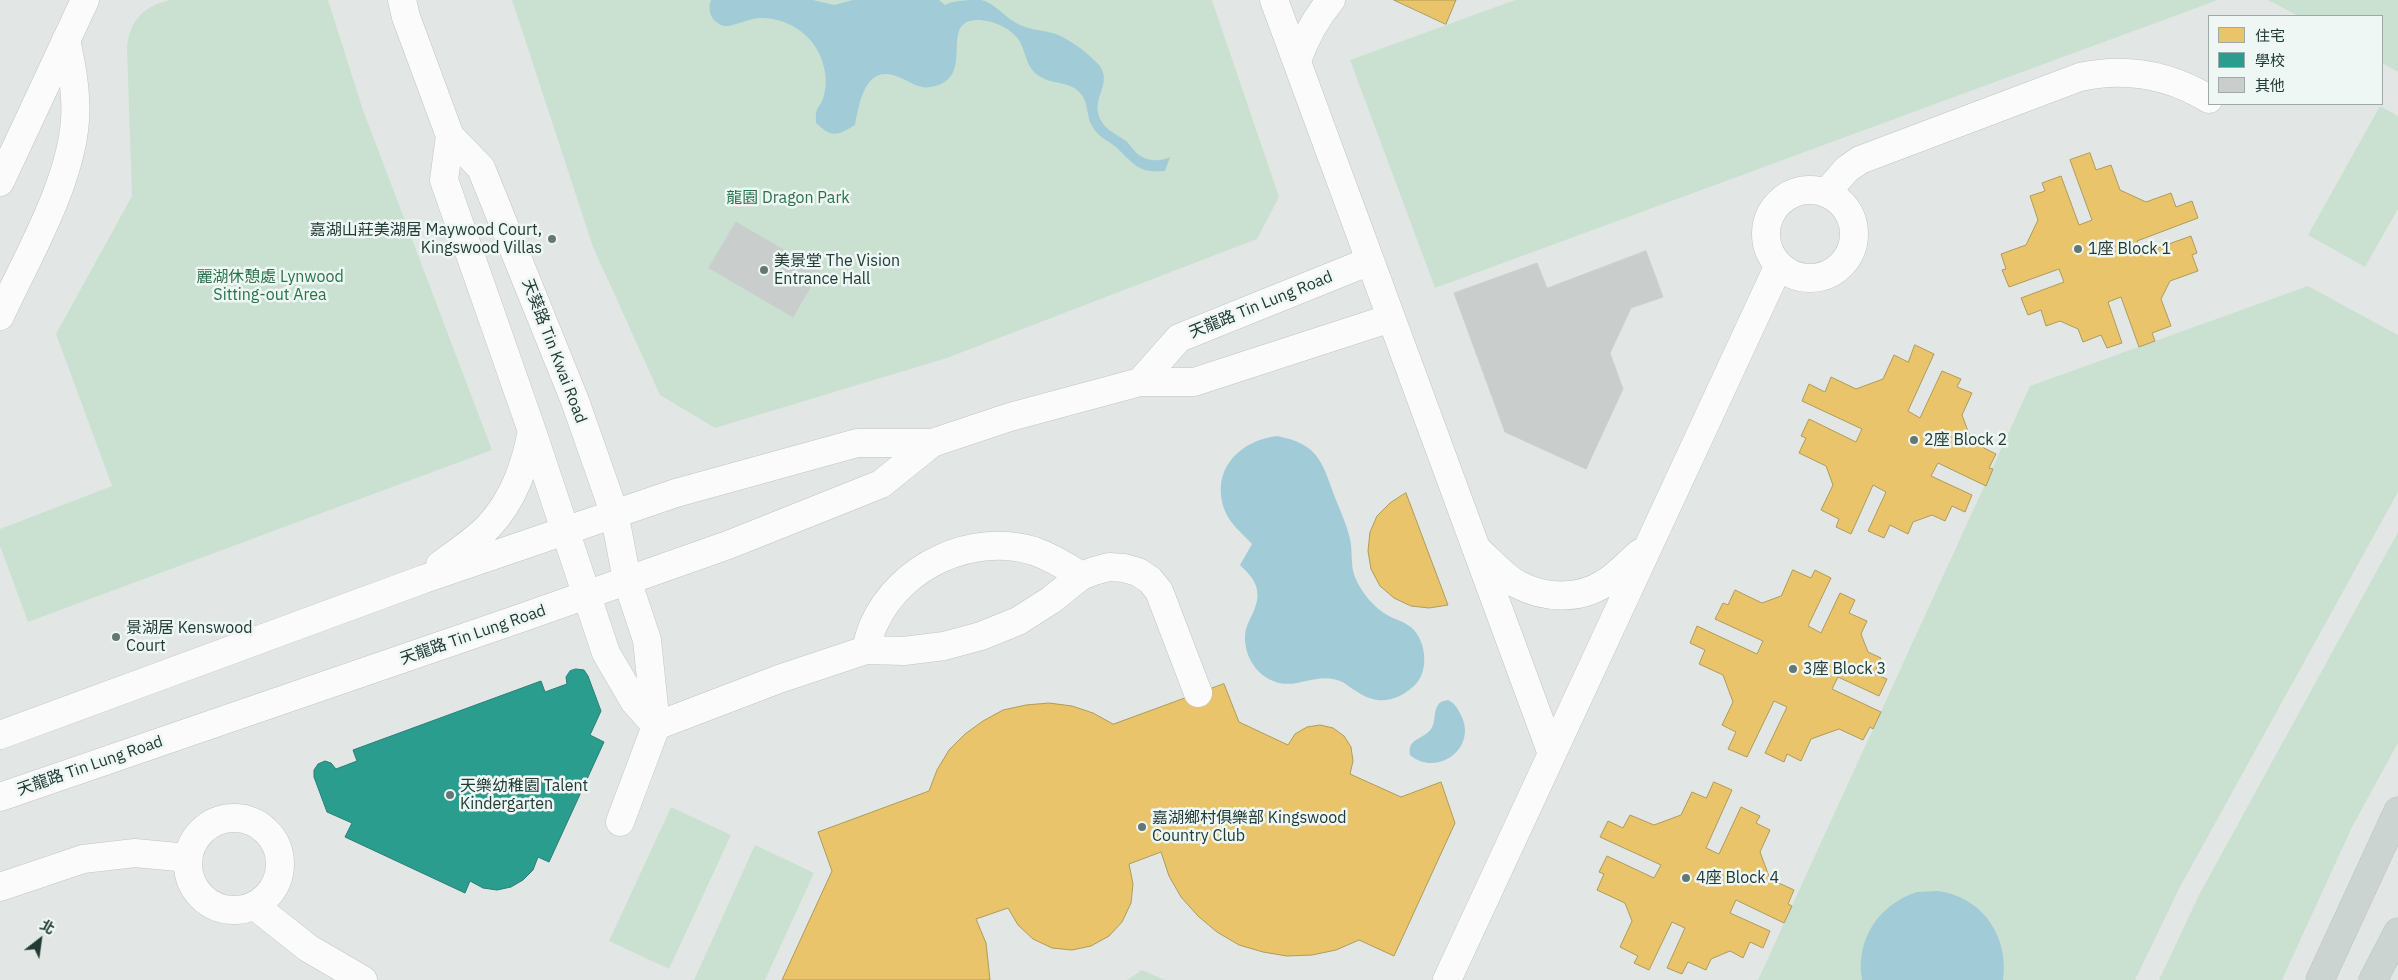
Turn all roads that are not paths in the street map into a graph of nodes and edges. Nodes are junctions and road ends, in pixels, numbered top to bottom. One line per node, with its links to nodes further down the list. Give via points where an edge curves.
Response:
1 (84, 0): 5 (street)
2 (402, 0): 8 (street, 天葵路 Tin Kwai Road)
3 (1274, 0): 6 (street)
4 (1331, 0): 6 (street, via 1306,37)
5 (66, 40): 9 (street); 13 (street, via 75,93 70,157)
6 (1300, 69): 11 (street)
7 (2208, 98): 10 (street, via 2170,79 2145,73 2101,72 2080,76 1860,160 1847,169)
8 (450, 136): 16 (street, 天葵路 Tin Kwai Road, via 444,180); 18 (street, 天葵路 Tin Kwai Road, via 481,168 575,401)
9 (0, 182)
10 (1826, 193): 12 (street, via 1811,190 1796,193 1773,210 1766,238); 12 (street, via 1848,211 1853,224 1854,238 1843,264 1818,278 1804,278)
11 (1370, 261): 14 (street); 15 (street, 天龍路 Tin Lung Road, via 1178,338)
12 (1779, 265): 20 (street)
13 (0, 316)
14 (1391, 318): 15 (street, 天龍路 Tin Lung Road, via 1194,382); 21 (street)
15 (1140, 382): 17 (street, 天龍路 Tin Lung Road, via 1010,417)
16 (532, 431): 19 (street, 天葵路 Tin Kwai Road); 23 (street, via 522,473 501,510 489,526)
17 (932, 443): 18 (street, 天龍路 Tin Lung Road, via 857,443); 24 (street, 天龍路 Tin Lung Road, via 881,484 728,545)
18 (614, 512): 19 (street, 天龍路 Tin Lung Road); 24 (street, 天葵路 Tin Kwai Road)
19 (566, 529): 23 (street, 天龍路 Tin Lung Road); 25 (street, 天葵路 Tin Kwai Road)
20 (1649, 545): 21 (street, via 1606,583 1586,592 1564,596 1539,594 1516,584); 30 (street)
21 (1476, 549): 30 (street)
22 (1081, 576): 26 (street, via 1018,621 981,636 944,646 904,651); 26 (street, via 1058,561 1033,551 1006,546 979,547 952,554 927,565 888,601 874,624); 27 (street, via 1109,567 1138,572 1150,580 1165,604)
23 (424, 579): 29 (street, 天龍路 Tin Lung Road)
24 (627, 580): 25 (street, 天龍路 Tin Lung Road); 28 (street, 天葵路 Tin Kwai Road, via 647,640)
25 (586, 595): 28 (street, 天葵路 Tin Kwai Road, via 606,652 634,701); 31 (street, 天龍路 Tin Lung Road)
26 (866, 650): 28 (street)
27 (1198, 693)
28 (656, 726): 33 (street)
29 (4, 730)
30 (1552, 754): 39 (street)
31 (0, 797)
32 (2398, 811): 40 (main road)
33 (620, 822)
34 (188, 858): 35 (street, via 135,853 83,859); 36 (street, via 193,886 213,905 227,910); 36 (street, via 192,842 216,821 231,817 262,826 280,853 281,869 276,884)
35 (0, 887)
36 (255, 906): 38 (street, via 308,948)
37 (2398, 932): 41 (main road)
38 (363, 980)
39 (1447, 980)
40 (2320, 980)
41 (2373, 980)

